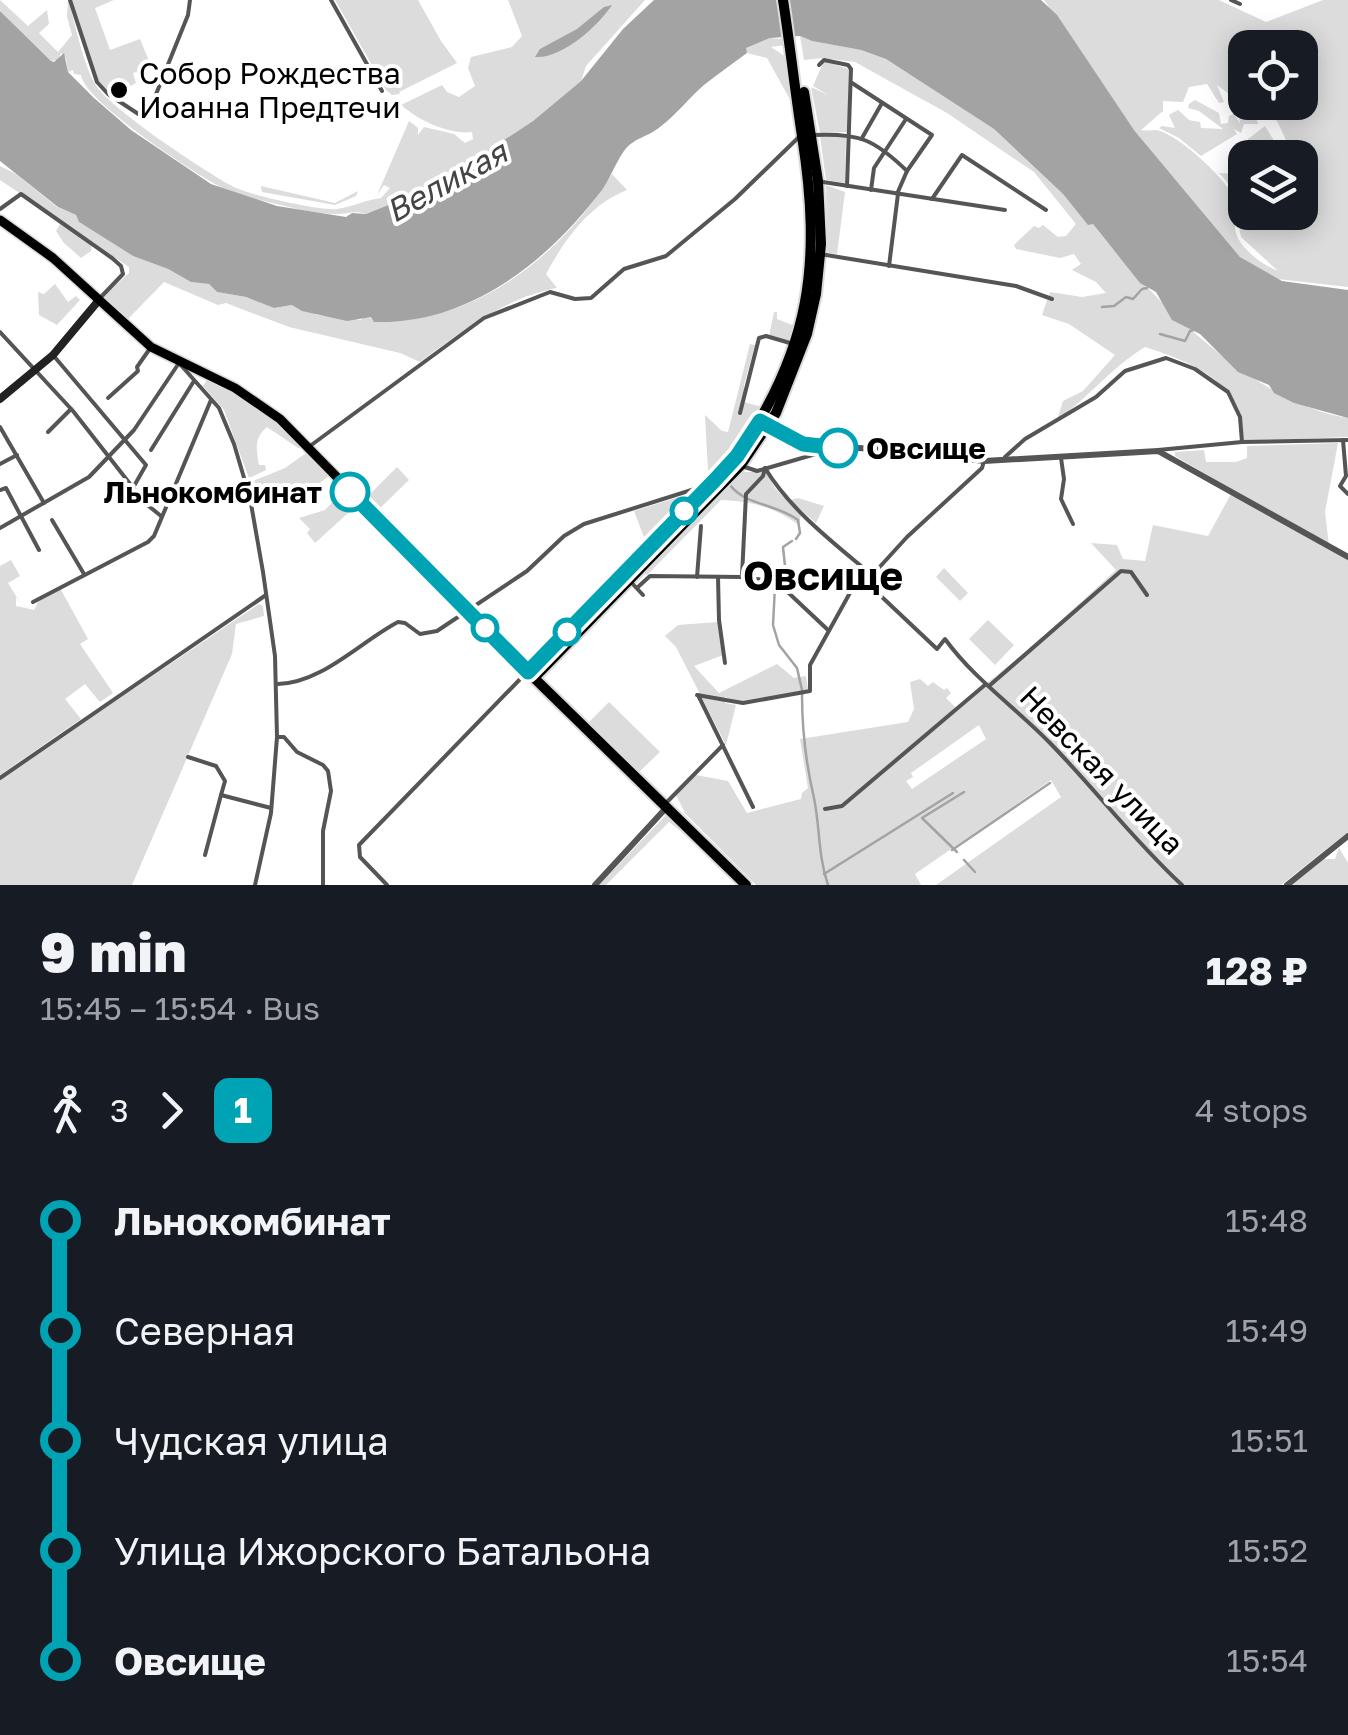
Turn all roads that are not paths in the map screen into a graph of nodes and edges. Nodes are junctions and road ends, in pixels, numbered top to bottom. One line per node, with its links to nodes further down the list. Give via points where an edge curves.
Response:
1 (70, 0): 2 (street, via 97,82 146,119)
2 (190, 0)
3 (332, 0): 9 (street)
4 (786, 0): 13 (highway)
5 (1231, 0): 6 (street)
6 (1240, 4)
7 (819, 65): 8 (street, via 848,65)
8 (852, 83): 10 (street); 12 (street)
9 (382, 91)
10 (882, 103): 11 (street); 14 (street)
11 (907, 118): 15 (street); 16 (street, via 932,135)
12 (849, 134): 13 (street); 14 (street); 18 (street)
13 (806, 135): 17 (highway); 25 (highway); 50 (street, via 666,256 628,268 591,298 550,292 484,318)
14 (862, 138): 15 (street)
15 (886, 151): 16 (street); 19 (street, via 874,168)
16 (907, 171): 20 (street)
17 (818, 181): 18 (street); 25 (highway)
18 (847, 186): 19 (street)
19 (872, 190): 20 (street)
20 (898, 194): 21 (street); 29 (street)
21 (932, 200): 23 (street); 24 (street, via 961,155)
22 (0, 208): 30 (street, via 21,194 111,256 123,269)
23 (1004, 210)
24 (1046, 210)
25 (816, 211): 27 (highway)
26 (0, 220): 30 (main road)
27 (817, 231): 28 (highway); 33 (highway)
28 (820, 254): 29 (street); 44 (highway, via 807,334)
29 (888, 266): 31 (street, via 1016,286)
30 (99, 300): 34 (main road); 35 (main road)
31 (1052, 300)
32 (0, 332): 37 (street)
33 (795, 344): 43 (street, via 759,338); 44 (highway)
34 (151, 348): 36 (main road); 40 (street, via 138,371)
35 (53, 355): 37 (main road); 47 (street)
36 (179, 364): 38 (street); 47 (street); 50 (main road, via 244,393)
37 (37, 370): 39 (main road); 42 (street)
38 (194, 381): 41 (street); 52 (street)
39 (0, 398)
40 (108, 398)
41 (211, 400): 68 (street); 83 (street, via 246,482)
42 (71, 409): 46 (street); 55 (street)
43 (740, 412)
44 (764, 424): 51 (street, via 803,444); 60 (highway); 62 (highway)
45 (0, 427): 54 (street)
46 (48, 432)
47 (123, 440): 55 (street); 63 (street, via 146,465)
48 (1345, 440): 49 (street); 65 (street, via 1340,486)
49 (1242, 442): 53 (street); 58 (street, via 1228,392 1166,358 1125,371 1096,398)
50 (310, 446): 87 (main road)
51 (838, 448): 57 (street); 61 (street)
52 (151, 450)
53 (1170, 453): 56 (street); 75 (street)
54 (16, 456): 59 (street); 66 (street)
55 (106, 457): 63 (street); 66 (street, via 89,476)
56 (1062, 458): 58 (street); 70 (street, via 1060,499)
57 (984, 461): 58 (street); 77 (street)
58 (997, 462)
59 (0, 464)
60 (741, 465): 61 (street); 73 (highway)
61 (765, 468): 77 (street, via 803,514); 80 (street, via 746,494)
62 (714, 481): 73 (highway); 87 (street, via 584,524)
63 (134, 486): 68 (street)
64 (0, 490): 67 (street, via 6,488)
65 (1348, 494)
66 (44, 503): 67 (street)
67 (22, 516): 72 (street); 74 (street)
68 (161, 516): 76 (street, via 148,542)
69 (52, 520): 76 (street)
70 (1073, 524)
71 (702, 526): 78 (street)
72 (0, 528)
73 (655, 548): 82 (highway); 90 (highway)
74 (39, 550)
75 (1348, 557)
76 (84, 574): 86 (street)
77 (872, 576): 81 (street)
78 (697, 577): 79 (street); 82 (street, via 650,576)
79 (718, 577): 80 (street); 89 (street)
80 (742, 577): 88 (street, via 777,582)
81 (866, 582): 88 (street, via 851,591); 92 (street, Невская улица, via 938,648 945,639)
82 (634, 584): 84 (street); 90 (highway)
83 (266, 594): 91 (street); 96 (street)
84 (643, 595)
85 (1147, 595): 92 (street, via 1131,572 1122,571)
86 (34, 602)
87 (467, 610): 90 (main road); 91 (street, via 432,633 398,622 314,673)
88 (828, 630): 94 (street, via 810,665 810,690 743,703 698,695)
89 (725, 663)
90 (531, 675): 98 (highway); 106 (street, via 359,845 360,858)
91 (275, 684): 93 (street)
92 (988, 685): 101 (street, via 842,806); 109 (street, Невская улица)
93 (277, 736): 99 (street); 105 (street, via 328,771)
94 (723, 745): 98 (street); 100 (street)
95 (188, 758): 97 (street, via 216,766 225,781)
96 (0, 778)
97 (221, 795): 99 (street); 103 (street)
98 (665, 806): 107 (street); 108 (highway)
99 (271, 808): 104 (street)
100 (753, 808)
101 (826, 809)
102 (1348, 836): 110 (street)
103 (206, 855)
104 (255, 885)
105 (323, 885)
106 (387, 885)
107 (595, 885)
108 (746, 885)
109 (1182, 885)
110 (1287, 885)

